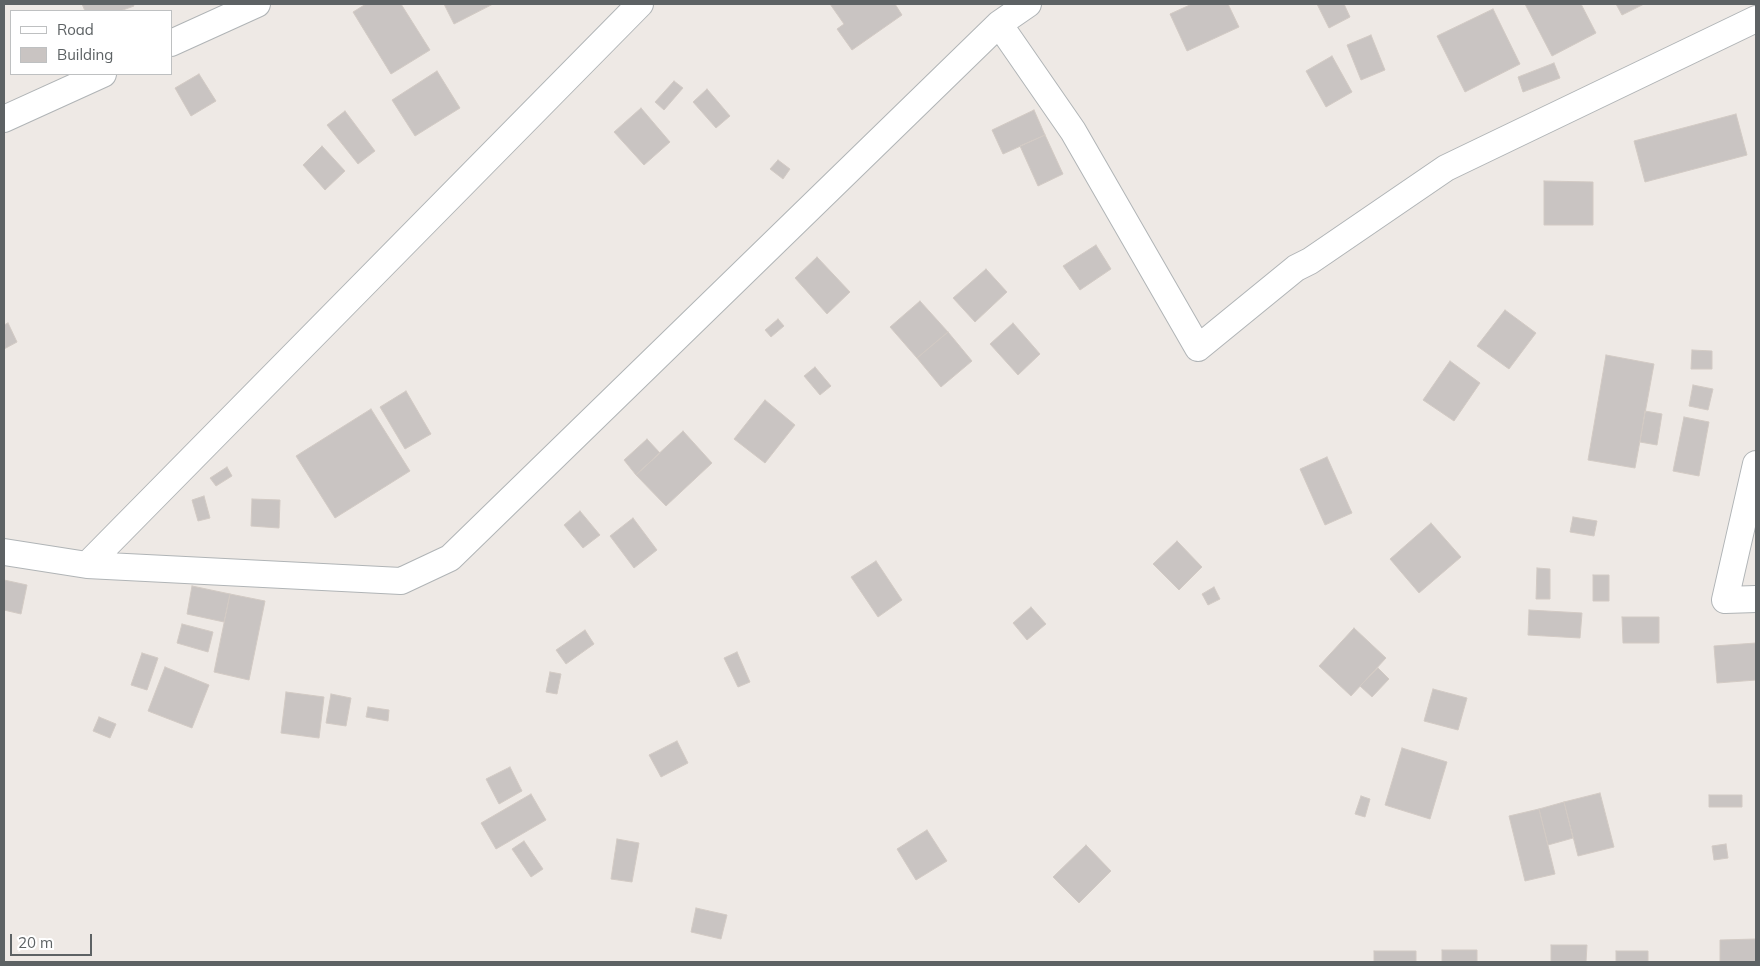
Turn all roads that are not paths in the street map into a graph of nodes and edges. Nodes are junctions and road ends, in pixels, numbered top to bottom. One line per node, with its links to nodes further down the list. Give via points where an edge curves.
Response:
1 (257, 4): 6 (street)
2 (640, 4): 11 (street)
3 (1028, 4): 5 (street)
4 (1756, 19): 5 (street, via 1446,168 1296,268 1198,348 1073,131)
5 (999, 24): 11 (street, via 450,558 401,581)
6 (172, 43)
7 (101, 75): 8 (street)
8 (4, 119)
9 (1756, 464): 12 (street, via 1725,600)
10 (4, 552): 11 (street)
11 (87, 565)
12 (1756, 599)

